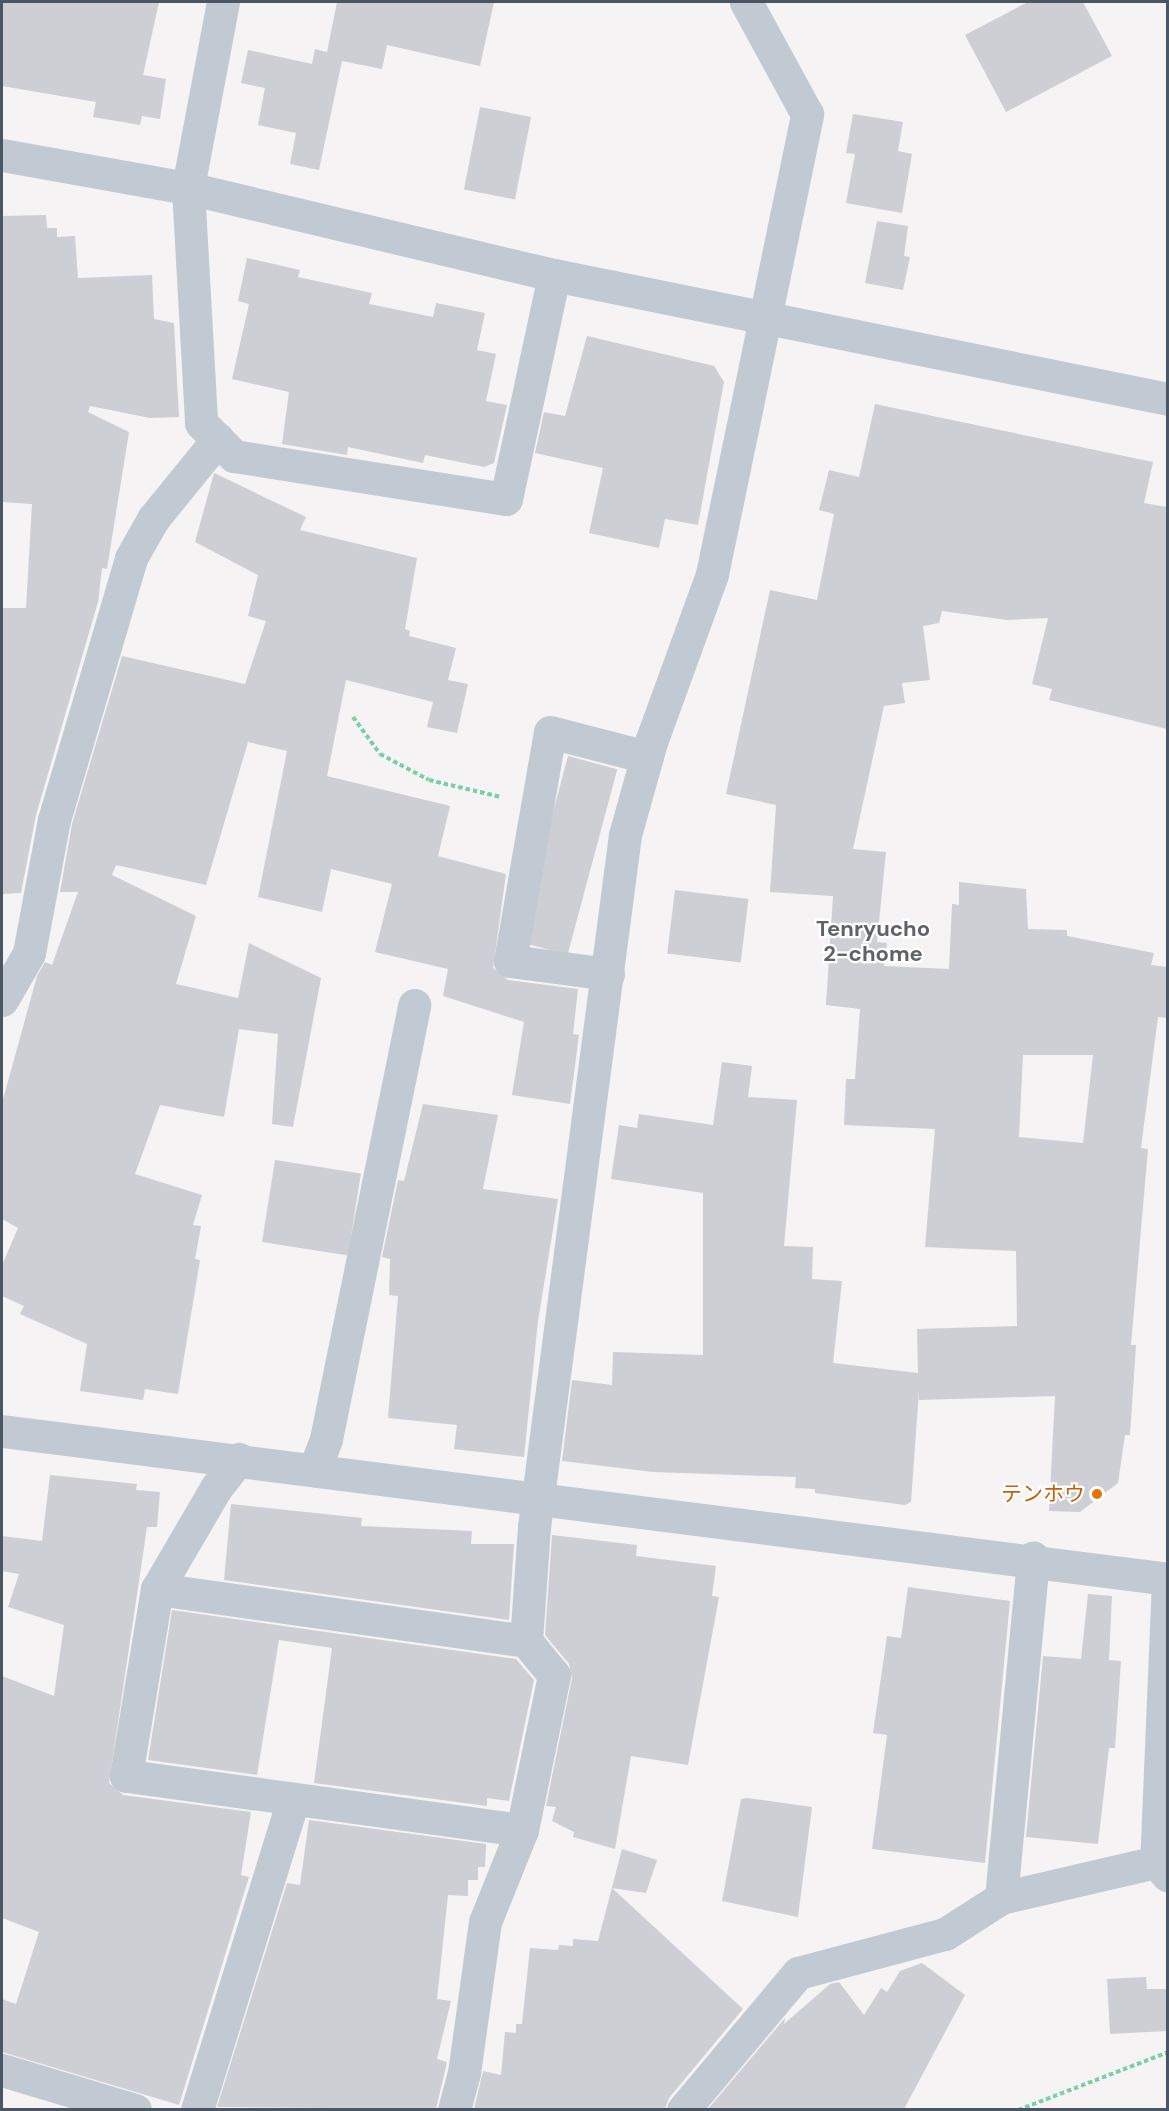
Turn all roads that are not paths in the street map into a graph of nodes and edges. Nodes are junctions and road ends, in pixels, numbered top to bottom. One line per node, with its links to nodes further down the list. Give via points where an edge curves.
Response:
1 (223, 2): 4 (street)
2 (746, 2): 6 (street, via 807,114)
3 (2, 154): 4 (street)
4 (188, 188): 5 (street); 8 (street, via 201,423)
5 (554, 275): 6 (street); 8 (street, via 506,499 234,456)
6 (768, 317): 7 (street); 9 (street, via 712,574)
7 (1167, 399)
8 (218, 439): 11 (street, via 153,519 131,558 54,820 29,953)
9 (647, 757): 10 (street, via 625,835); 10 (street, via 550,732 537,802 510,961)
10 (608, 974): 16 (street)
11 (2, 1000)
12 (414, 1005): 15 (street, via 326,1439)
13 (2, 1431): 14 (street)
14 (239, 1459): 15 (street); 19 (street, via 216,1488)
15 (315, 1468): 16 (street)
16 (538, 1496): 17 (street); 20 (street)
17 (1033, 1558): 18 (street); 24 (street)
18 (1167, 1579): 23 (street)
19 (157, 1589): 20 (street); 21 (street, via 126,1776)
20 (526, 1641): 22 (street, via 554,1675)
21 (292, 1799): 22 (street); 27 (street)
22 (522, 1830): 28 (street, via 485,1923 464,2073)
23 (1162, 1869): 24 (street)
24 (1001, 1898): 29 (street, via 945,1934 798,1973)
25 (2, 2070): 26 (street)
26 (135, 2109)
27 (197, 2109)
28 (454, 2109)
29 (683, 2109)

